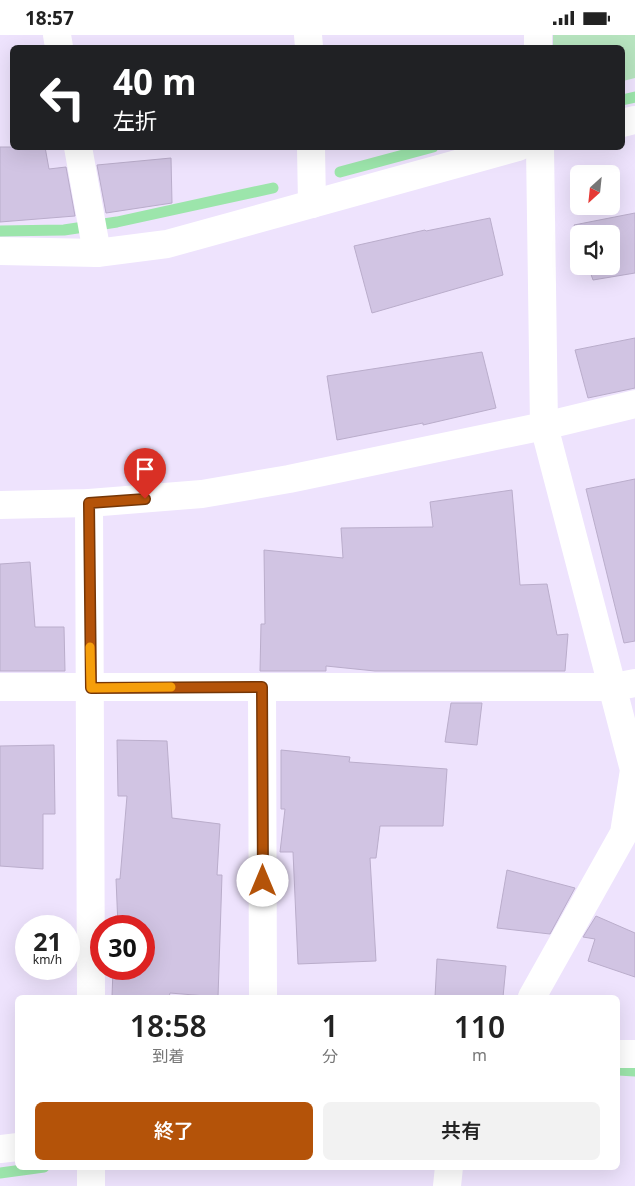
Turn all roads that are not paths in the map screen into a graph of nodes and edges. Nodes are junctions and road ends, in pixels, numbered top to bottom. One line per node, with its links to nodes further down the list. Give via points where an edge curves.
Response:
1 (79, 150): 6 (street)
2 (311, 150): 5 (street)
3 (507, 150): 5 (street)
4 (540, 150): 9 (street)
5 (312, 204): 6 (street, via 167,244)
6 (96, 246): 7 (street)
7 (0, 251)
8 (635, 404): 9 (street)
9 (544, 426): 10 (street, via 202,494); 12 (street)
10 (89, 503): 11 (street); 15 (street)
11 (0, 505)
12 (624, 685): 14 (street); 18 (street, via 634,770 624,833)
13 (0, 687): 15 (street)
14 (262, 687): 15 (street); 17 (street)
15 (91, 688): 16 (street)
16 (91, 995)
17 (263, 995)
18 (533, 995)
19 (620, 1054): 20 (street)
20 (635, 1054)
21 (15, 1147): 22 (street)
22 (0, 1149)
23 (91, 1170): 25 (street)
24 (448, 1170): 26 (street)
25 (91, 1186)
26 (447, 1186)

